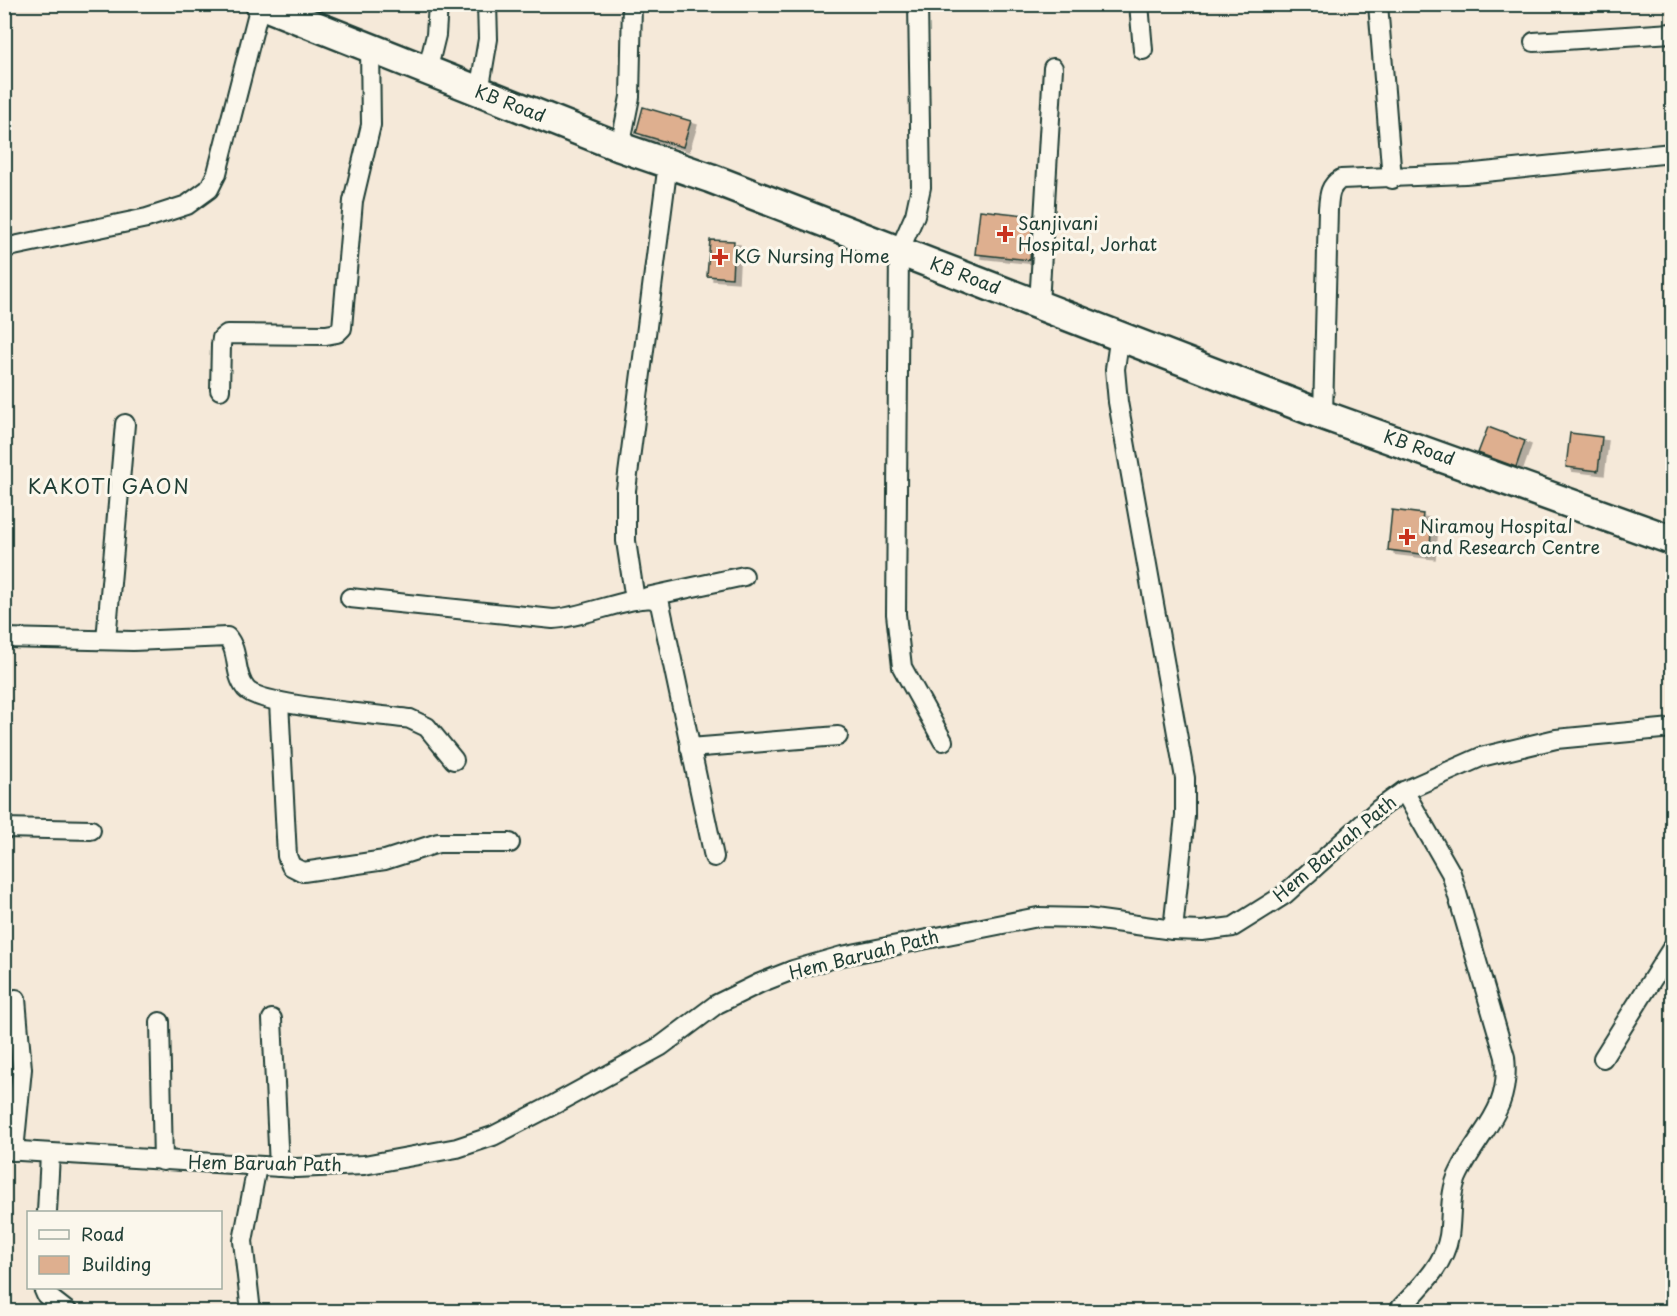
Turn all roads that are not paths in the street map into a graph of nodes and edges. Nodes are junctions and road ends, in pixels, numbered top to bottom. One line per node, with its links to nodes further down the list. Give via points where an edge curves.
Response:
1 (438, 4): 13 (street)
2 (487, 4): 14 (street, via 487,48)
3 (632, 4): 15 (street, via 630,90)
4 (918, 4): 20 (street, via 921,186 915,215)
5 (1139, 4): 11 (street)
6 (1378, 4): 18 (street)
7 (260, 5): 10 (main road, KB Road); 19 (street, via 217,173 200,198 147,218)
8 (1672, 33): 9 (street)
9 (1534, 42)
10 (370, 47): 13 (main road, KB Road); 23 (street, via 371,125 353,201 342,328 326,335 227,334 221,345)
11 (1143, 50)
12 (1053, 68): 21 (street)
13 (427, 72): 14 (main road, KB Road)
14 (480, 92): 15 (main road, KB Road)
15 (620, 147): 17 (main road, KB Road)
16 (1672, 153): 18 (street)
17 (668, 163): 20 (main road, KB Road); 29 (street, via 626,490 626,541)
18 (1392, 179): 24 (street, via 1341,180 1333,184 1329,193)
19 (4, 248)
20 (899, 251): 21 (main road, KB Road); 36 (street, via 897,642 902,667)
21 (1039, 304): 22 (main road, KB Road)
22 (1120, 334): 24 (main road, KB Road); 44 (street, via 1115,369 1118,402 1185,778)
23 (220, 390)
24 (1323, 415): 26 (main road, KB Road)
25 (125, 424): 31 (street)
26 (1672, 540)
27 (744, 576): 29 (street)
28 (350, 598): 29 (street, via 553,620 571,619)
29 (641, 599): 37 (street, via 654,598 660,604)
30 (5, 638): 31 (street); 32 (street)
31 (106, 640): 33 (street, via 227,637 247,691)
32 (4, 644)
33 (279, 702): 38 (street, via 410,719 427,727); 42 (street, via 287,856 291,867 303,872 375,862 438,843)
34 (1672, 728): 39 (street, Hem Baruah Path, via 1556,739 1510,748)
35 (838, 736): 37 (street)
36 (943, 741)
37 (690, 748): 43 (street)
38 (454, 760)
39 (1404, 791): 44 (street, Hem Baruah Path, via 1284,895 1246,921 1217,930); 59 (street, via 1451,873 1506,1057 1507,1074 1502,1105 1458,1174 1442,1257)
40 (4, 828): 41 (street)
41 (91, 830)
42 (510, 843)
43 (714, 857)
44 (1173, 930): 54 (street, Hem Baruah Path, via 1086,918 1038,917 842,956 793,970 740,992 717,1004 661,1046 493,1136 445,1150 364,1165)
45 (1672, 948): 49 (street)
46 (16, 999): 50 (street, via 22,1069)
47 (272, 1019): 54 (street)
48 (160, 1022): 52 (street)
49 (1603, 1058)
50 (9, 1150): 51 (street, Hem Baruah Path)
51 (50, 1154): 52 (street, Hem Baruah Path); 55 (street)
52 (163, 1161): 53 (street, Hem Baruah Path)
53 (257, 1166): 54 (street, Hem Baruah Path); 58 (street, via 243,1241)
54 (279, 1167)
55 (47, 1211)
56 (44, 1289): 57 (street, via 45,1295)
57 (68, 1311)
58 (251, 1311)
59 (1397, 1311)

